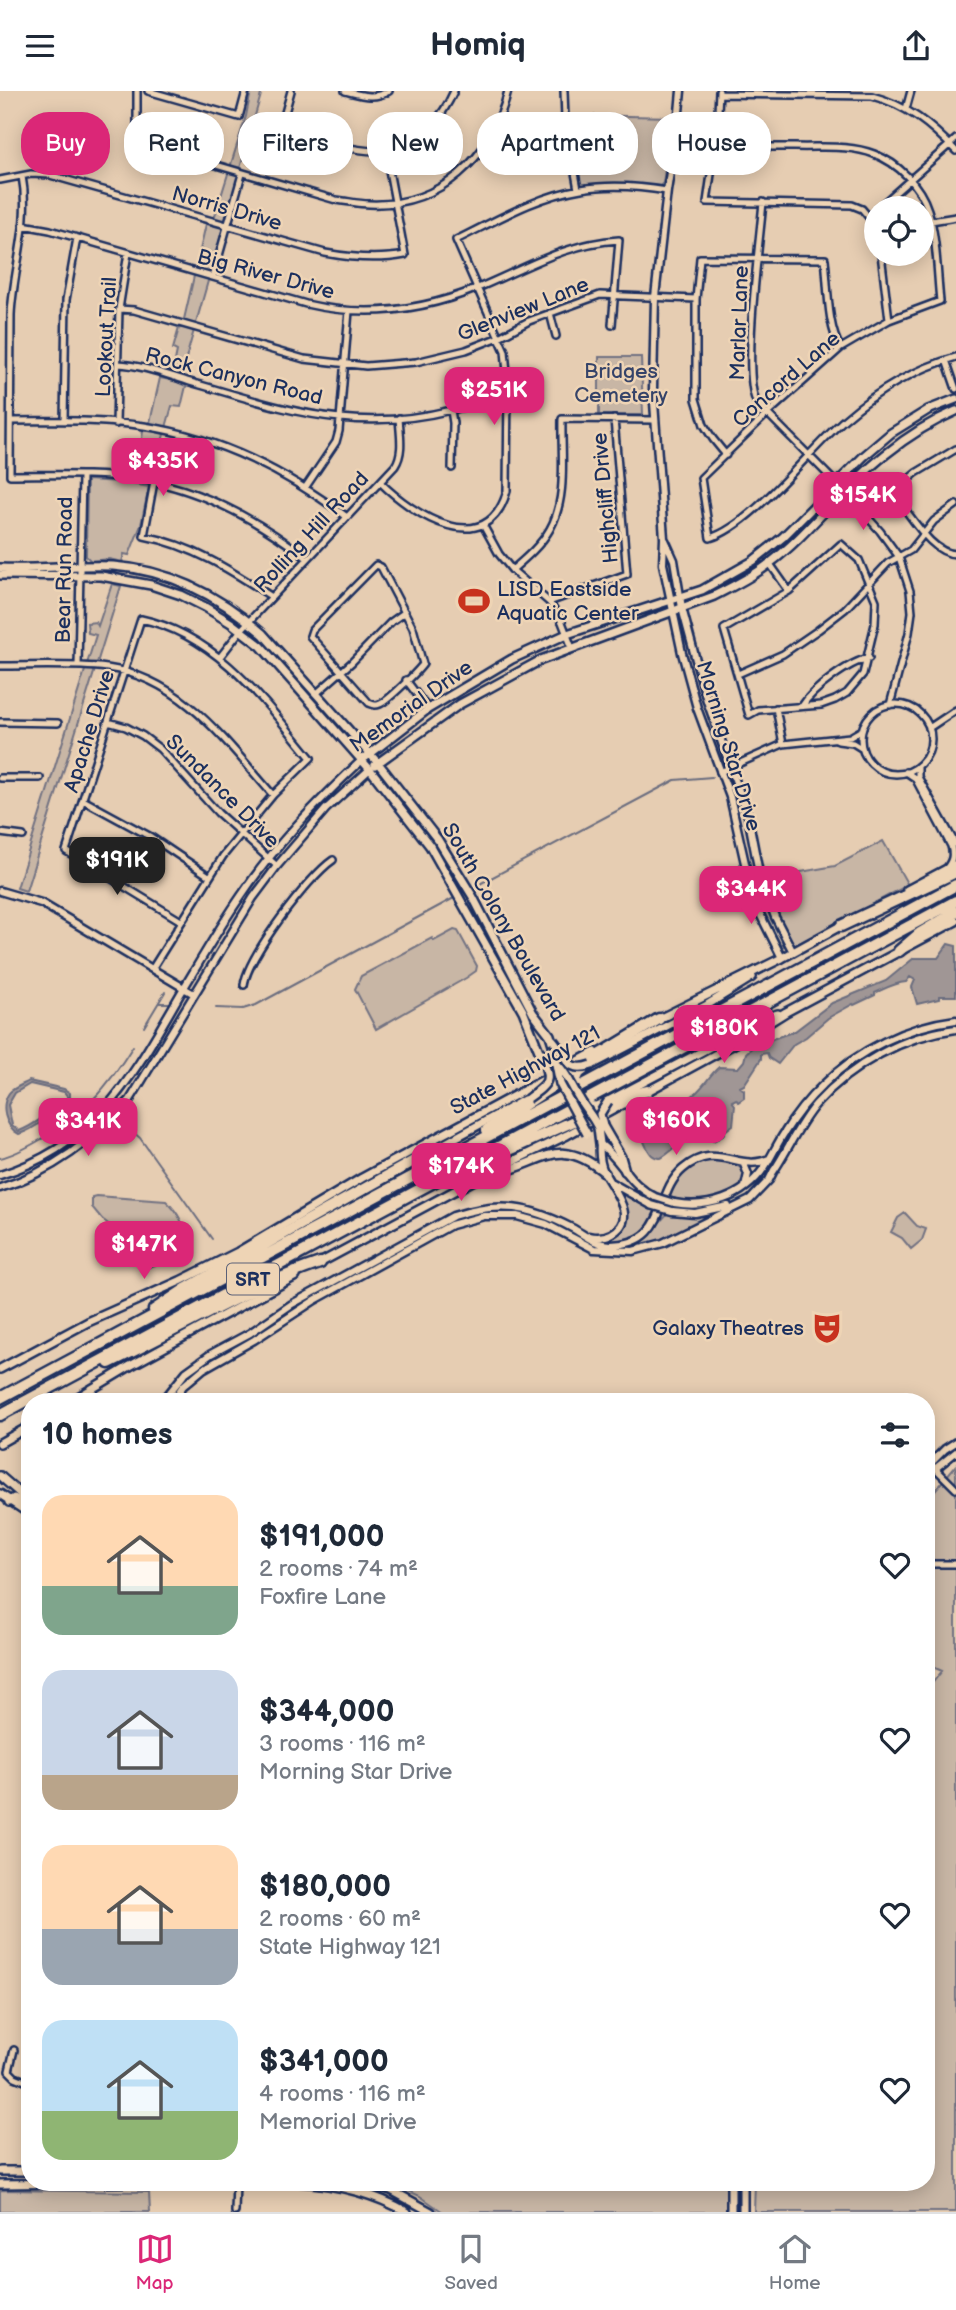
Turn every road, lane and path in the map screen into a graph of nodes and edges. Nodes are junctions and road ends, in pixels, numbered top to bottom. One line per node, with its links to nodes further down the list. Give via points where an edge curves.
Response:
1 (137, 91): 26 (street, via 137,142)
2 (148, 91): 3 (street, via 239,117)
3 (246, 91)
4 (291, 91): 23 (street, via 281,127)
5 (345, 91): 6 (street, via 369,97)
6 (389, 91)
7 (454, 91): 15 (street)
8 (508, 91): 16 (street)
9 (564, 91): 17 (street)
10 (681, 91): 18 (street, Morning Star Drive)
11 (911, 91): 14 (street)
12 (719, 92): 13 (street); 19 (street)
13 (857, 93): 14 (street)
14 (905, 109): 21 (street, via 930,124)
15 (443, 112)
16 (501, 112)
17 (564, 112)
18 (679, 112)
19 (718, 112)
20 (956, 139): 21 (street)
21 (950, 145): 24 (street); 35 (street)
22 (771, 147): 35 (street, via 856,149 884,158)
23 (367, 150)
24 (956, 151)
25 (477, 157): 41 (street, via 434,191)
26 (238, 173)
27 (242, 175): 46 (street)
28 (246, 175): 41 (street, via 337,200)
29 (390, 175): 41 (street)
30 (575, 175): 36 (street)
31 (670, 175): 37 (street, Morning Star Drive)
32 (711, 175): 40 (street, via 707,202)
33 (22, 176): 34 (street, Norris Drive); 45 (street); 46 (street, Norris Drive, via 50,175)
34 (0, 180)
35 (910, 180): 38 (street); 39 (street)
36 (578, 189): 37 (street, via 619,186); 53 (street, via 549,197 456,240)
37 (667, 191): 55 (street, Morning Star Drive)
38 (892, 196)
39 (921, 196)
40 (763, 202): 42 (street, via 852,205); 50 (street, Marlar Lane)
41 (396, 203): 46 (street, Norris Drive, via 405,255 389,258 343,256)
42 (864, 211)
43 (956, 217): 44 (street)
44 (934, 220)
45 (23, 225): 47 (street, Big River Drive); 79 (street, via 12,296)
46 (228, 225): 52 (street)
47 (77, 238): 48 (street, Big River Drive); 80 (street, via 66,300)
48 (128, 253): 52 (street, Big River Drive); 57 (street, Lookout Trail)
49 (934, 253): 60 (street, Concord Lane, via 940,301)
50 (757, 258): 56 (street, via 700,258); 64 (street, via 825,258 832,326); 74 (street, Marlar Lane, via 751,389)
51 (883, 266): 60 (street)
52 (213, 277): 58 (street, Big River Drive, via 306,304)
53 (477, 288): 54 (street, Big River Drive, via 570,247 619,240); 58 (street, Big River Drive, via 426,306); 63 (street)
54 (616, 294): 55 (street, Glenview Lane); 59 (street, Glenview Lane, via 593,296); 61 (street)
55 (654, 297): 56 (street, Glenview Lane); 78 (street, Morning Star Drive)
56 (696, 299): 83 (street, via 696,404 709,433)
57 (119, 309): 67 (street, Lookout Trail); 68 (street, Glenview Lane, via 304,359)
58 (349, 311): 68 (street)
59 (550, 313): 62 (street); 63 (street, Glenview Lane)
60 (890, 320): 64 (street, Concord Lane)
61 (612, 325)
62 (556, 336)
63 (499, 337): 68 (street, Glenview Lane, via 416,362); 70 (street, via 508,369)
64 (841, 348): 74 (street, Concord Lane)
65 (956, 356): 66 (street)
66 (946, 360): 69 (street); 84 (street, via 874,397)
67 (118, 364): 75 (street, Rock Canyon Road, via 292,411); 81 (street, Lookout Trail)
68 (345, 365): 75 (street)
69 (956, 389)
70 (508, 398): 72 (street, Rock Canyon Road); 94 (street, via 507,491 498,512)
71 (956, 399): 89 (main road, Memorial Drive, via 891,433)
72 (451, 410): 76 (street, Rock Canyon Road); 85 (street)
73 (956, 411): 91 (main road, Memorial Drive, via 899,443)
74 (767, 414): 83 (street, Concord Lane); 84 (street, Marlar Lane)
75 (340, 418): 76 (street, Rock Canyon Road); 90 (street, via 336,442)
76 (399, 418): 88 (street, Rolling Hill Road, via 400,457)
77 (614, 419): 78 (street); 103 (street, via 562,419 561,490 554,519 538,546); 112 (street, Highcliff Drive, via 628,574)
78 (654, 420): 96 (street, Morning Star Drive)
79 (11, 421): 80 (street); 86 (street, via 10,475)
80 (64, 421): 81 (street)
81 (116, 424): 90 (street, via 206,441 254,459)
82 (956, 449): 95 (street, via 892,493)
83 (726, 454): 84 (street, Concord Lane, via 701,478 710,538 743,518)
84 (809, 455): 89 (street, Marlar Lane)
85 (452, 468)
86 (82, 476): 87 (street); 101 (street, Bear Run Road)
87 (154, 482): 99 (street, via 193,493 256,521); 110 (street, via 144,536 196,552)
88 (380, 482): 93 (street, Rolling Hill Road); 94 (street, via 398,500 445,526)
89 (836, 484): 91 (street, Marlar Lane); 109 (main road, Memorial Drive, via 753,561 702,590)
90 (305, 488): 93 (street)
91 (845, 492): 98 (street, Marlar Lane); 100 (main road, Memorial Drive)
92 (956, 505): 95 (street)
93 (347, 517): 99 (street, Rolling Hill Road)
94 (483, 525): 103 (street)
95 (923, 533): 97 (street, via 940,550); 98 (street, via 911,550)
96 (664, 538): 109 (street, Morning Star Drive, via 674,560); 111 (street, Morning Star Drive)
97 (956, 554)
98 (899, 557): 107 (street); 128 (street, Marlar Lane, via 912,612)
99 (307, 558): 110 (street, Rolling Hill Road)
100 (770, 564): 108 (street); 113 (main road, Memorial Drive)
101 (81, 566): 104 (main road, South Colony Boulevard); 106 (street, Bear Run Road); 116 (main road, South Colony Boulevard, via 134,568 163,575 204,593)
102 (0, 568): 104 (main road, South Colony Boulevard)
103 (512, 570): 112 (street)
104 (19, 572): 105 (main road, South Colony Boulevard); 106 (main road, South Colony Boulevard)
105 (0, 575)
106 (80, 576): 117 (main road, South Colony Boulevard, via 163,589 205,607); 123 (street, Bear Run Road)
107 (869, 585): 108 (street, via 859,560 841,544); 121 (street, via 876,601); 126 (street, via 801,642)
108 (789, 591): 126 (street, via 724,629)
109 (680, 596): 111 (main road, Memorial Drive); 113 (street, Morning Star Drive)
110 (272, 597): 116 (street, Rolling Hill Road)
111 (669, 599): 114 (street, Morning Star Drive); 118 (main road, Memorial Drive)
112 (549, 602): 118 (street)
113 (682, 608): 114 (main road, Memorial Drive); 151 (street, Morning Star Drive)
114 (671, 611): 119 (main road, Memorial Drive); 153 (street, Morning Star Drive)
115 (405, 612): 125 (street); 125 (street, via 381,566 374,566 310,633); 127 (street, via 423,666)
116 (248, 622): 117 (street, Rolling Hill Road); 130 (main road, South Colony Boulevard)
117 (241, 630): 120 (street, Rolling Hill Road); 148 (main road, South Colony Boulevard, via 271,656)
118 (567, 634): 119 (street); 129 (main road, Memorial Drive)
119 (572, 648): 131 (main road, Memorial Drive)
120 (220, 657): 124 (street, Apache Drive, via 183,633 141,619); 157 (street, via 311,758)
121 (869, 657): 134 (street, via 809,695); 134 (street, via 863,674 847,693 821,705)
122 (0, 666): 123 (street)
123 (78, 666): 124 (street)
124 (124, 671): 140 (street, Apache Drive); 157 (street, via 157,683 192,707)
125 (341, 672): 127 (street, via 374,705); 130 (street)
126 (738, 674): 135 (street, via 749,715)
127 (406, 680): 136 (street)
128 (897, 684): 132 (street); 133 (street, Marlar Lane)
129 (454, 692): 131 (main road); 136 (main road, Memorial Drive)
130 (317, 693): 147 (main road, South Colony Boulevard)
131 (460, 704): 149 (main road, Memorial Drive)
132 (901, 704): 133 (street); 138 (street)
133 (890, 705): 143 (street, via 871,714)
134 (802, 706): 135 (street)
135 (776, 708): 145 (street)
136 (428, 709): 147 (main road, Memorial Drive)
137 (954, 711): 138 (street); 142 (street)
138 (926, 721): 142 (street)
139 (0, 722): 141 (street)
140 (108, 722): 158 (street, Apache Drive); 160 (street, Sundance Drive, via 134,731 160,749)
141 (58, 723)
142 (929, 728): 150 (street, via 930,747)
143 (862, 730): 144 (street); 146 (street)
144 (835, 740): 145 (street); 146 (street, via 858,744)
145 (783, 744): 151 (street)
146 (863, 750): 154 (street, via 875,767 896,774)
147 (369, 754): 148 (main road, Memorial Drive); 149 (main road, South Colony Boulevard)
148 (362, 760): 152 (main road, South Colony Boulevard); 165 (street, Memorial Drive)
149 (378, 762): 152 (main road, Memorial Drive); 162 (main road, South Colony Boulevard)
150 (918, 767): 154 (street); 163 (street, via 918,777)
151 (731, 768): 153 (street); 180 (street, Morning Star Drive, via 748,816 767,898)
152 (370, 769): 164 (main road, South Colony Boulevard); 168 (street, Memorial Drive, via 326,809)
153 (720, 772): 181 (street, Morning Star Drive, via 737,820 754,898)
154 (906, 772): 169 (street, via 915,778 951,846 953,854)
155 (0, 778): 156 (street)
156 (40, 779)
157 (273, 795): 160 (street)
158 (83, 800): 171 (street); 176 (street, Apache Drive, via 66,851)
159 (0, 833): 161 (street)
160 (240, 834): 165 (street, Sundance Drive); 171 (street)
161 (23, 835)
162 (438, 840): 164 (main road); 182 (main road, South Colony Boulevard)
163 (956, 845)
164 (429, 846): 184 (main road, South Colony Boulevard)
165 (268, 858): 168 (street, Sundance Drive); 187 (street, Memorial Drive)
166 (332, 860): 186 (street, via 314,875 279,920)
167 (956, 864): 169 (main road, State Highway 121)
168 (277, 866): 188 (street, Memorial Drive)
169 (945, 870): 178 (main road, State Highway 121)
170 (956, 872): 178 (highway)
171 (209, 876): 176 (street)
172 (956, 884): 210 (highway, SRT)
173 (0, 891): 185 (street, via 41,902)
174 (956, 901): 222 (highway, SRT)
175 (956, 912): 179 (highway, via 919,933)
176 (181, 921): 185 (street)
177 (956, 921): 179 (main road)
178 (841, 926): 180 (main road, State Highway 121)
179 (899, 951): 189 (main road)
180 (793, 952): 181 (main road, State Highway 121)
181 (782, 958): 183 (main road, State Highway 121)
182 (508, 962): 184 (main road); 194 (main road, South Colony Boulevard)
183 (770, 964): 190 (main road, State Highway 121); 200 (main road, via 717,999)
184 (498, 967): 197 (main road, South Colony Boulevard)
185 (152, 969): 187 (street)
186 (244, 985)
187 (184, 988): 188 (street); 196 (street, Memorial Drive)
188 (194, 994): 198 (street, Memorial Drive)
189 (786, 1012): 204 (main road); 207 (main road, via 767,1017)
190 (659, 1019): 210 (highway, via 487,1129); 226 (main road, State Highway 121, via 362,1178)
191 (956, 1020): 192 (street)
192 (927, 1025): 195 (street); 201 (street, via 865,1052)
193 (956, 1029): 195 (street)
194 (551, 1038): 199 (main road, South Colony Boulevard, bridge); 200 (main road, bridge, via 573,1067)
195 (905, 1043): 203 (street, via 866,1062)
196 (151, 1045): 198 (street); 213 (street, Memorial Drive, via 105,1111)
197 (539, 1050): 199 (main road, South Colony Boulevard, bridge); 206 (main road, bridge, via 548,1081)
198 (160, 1051): 215 (street, Memorial Drive, via 116,1115)
199 (556, 1064): 202 (main road, South Colony Boulevard, bridge); 205 (main road, South Colony Boulevard, bridge)
200 (592, 1065): 202 (main road, bridge, via 580,1074)
201 (825, 1082): 203 (street); 214 (street, via 794,1117)
202 (574, 1087): 208 (main road, South Colony Boulevard, bridge)
203 (832, 1089): 217 (street, via 790,1140)
204 (647, 1091): 221 (main road); 222 (highway)
205 (565, 1092): 206 (main road, bridge, via 548,1089); 211 (main road, South Colony Boulevard, bridge, via 587,1134)
206 (527, 1099): 212 (main road)
207 (608, 1101): 208 (main road, bridge); 209 (main road, bridge, via 600,1114)
208 (584, 1105): 209 (main road, South Colony Boulevard, bridge)
209 (600, 1127): 211 (main road); 218 (main road, South Colony Boulevard)
210 (479, 1140): 231 (highway, SRT)
211 (600, 1144): 218 (street); 219 (street)
212 (435, 1149): 226 (main road); 231 (highway, via 187,1288)
213 (51, 1153): 215 (street); 220 (street, Memorial Drive)
214 (769, 1159): 216 (street); 224 (street)
215 (56, 1162): 225 (street, Memorial Drive)
216 (743, 1162): 224 (street, via 748,1174); 227 (street, via 715,1156 690,1164 673,1181)
217 (775, 1170): 223 (street, bridge, via 753,1192 729,1206 695,1213 651,1205); 229 (street, via 750,1200 663,1243 633,1251)
218 (625, 1171): 224 (street, bridge, via 632,1182 674,1203 714,1202)
219 (605, 1173): 221 (main road, via 586,1158 560,1153); 223 (street)
220 (0, 1175)
221 (482, 1176): 230 (main road)
222 (443, 1177): 233 (highway, SRT)
223 (610, 1182): 228 (street, via 622,1203 620,1226 601,1238)
224 (745, 1187)
225 (0, 1188)
226 (295, 1220): 232 (main road, State Highway 121)
227 (649, 1231): 228 (street, via 627,1243 610,1245); 229 (street, via 638,1242)
228 (584, 1235): 236 (street, via 516,1207 481,1208 453,1216 292,1304 186,1372)
229 (609, 1251): 237 (street, via 517,1216 484,1216 451,1225 315,1300 203,1369)
230 (320, 1263): 233 (highway, via 109,1364); 235 (main road)
231 (140, 1322): 238 (highway, SRT)
232 (0, 1369)
233 (63, 1381): 234 (highway, SRT)
234 (41, 1393)
235 (85, 1393)
236 (169, 1393)
237 (178, 1393)
238 (0, 1398)
239 (21, 1404): 240 (highway, SRT)
240 (0, 1415)
241 (21, 1431): 243 (main road)
242 (956, 1442): 245 (street)
243 (1, 1443)
244 (956, 1452): 246 (street)
245 (935, 1460)
246 (935, 1463)
247 (935, 1470): 249 (street)
248 (0, 1476): 251 (main road)
249 (956, 1489)
250 (0, 1494): 253 (main road)
251 (21, 1496)
252 (21, 1501): 253 (main road, via 14,1498)
253 (9, 1502): 254 (main road)
254 (21, 1509)
255 (935, 1564): 256 (street)
256 (956, 1564)
257 (14, 2050): 258 (street, via 9,2071)
258 (21, 2079)
259 (0, 2171): 260 (main road)
260 (21, 2171)
261 (0, 2184): 262 (main road)
262 (21, 2184)
263 (235, 2191): 268 (street)
264 (351, 2191): 269 (main road)
265 (393, 2191): 270 (main road)
266 (731, 2191): 271 (main road)
267 (743, 2191): 272 (main road)
268 (234, 2212)
269 (407, 2212)
270 (431, 2212)
271 (731, 2212)
272 (743, 2212)

